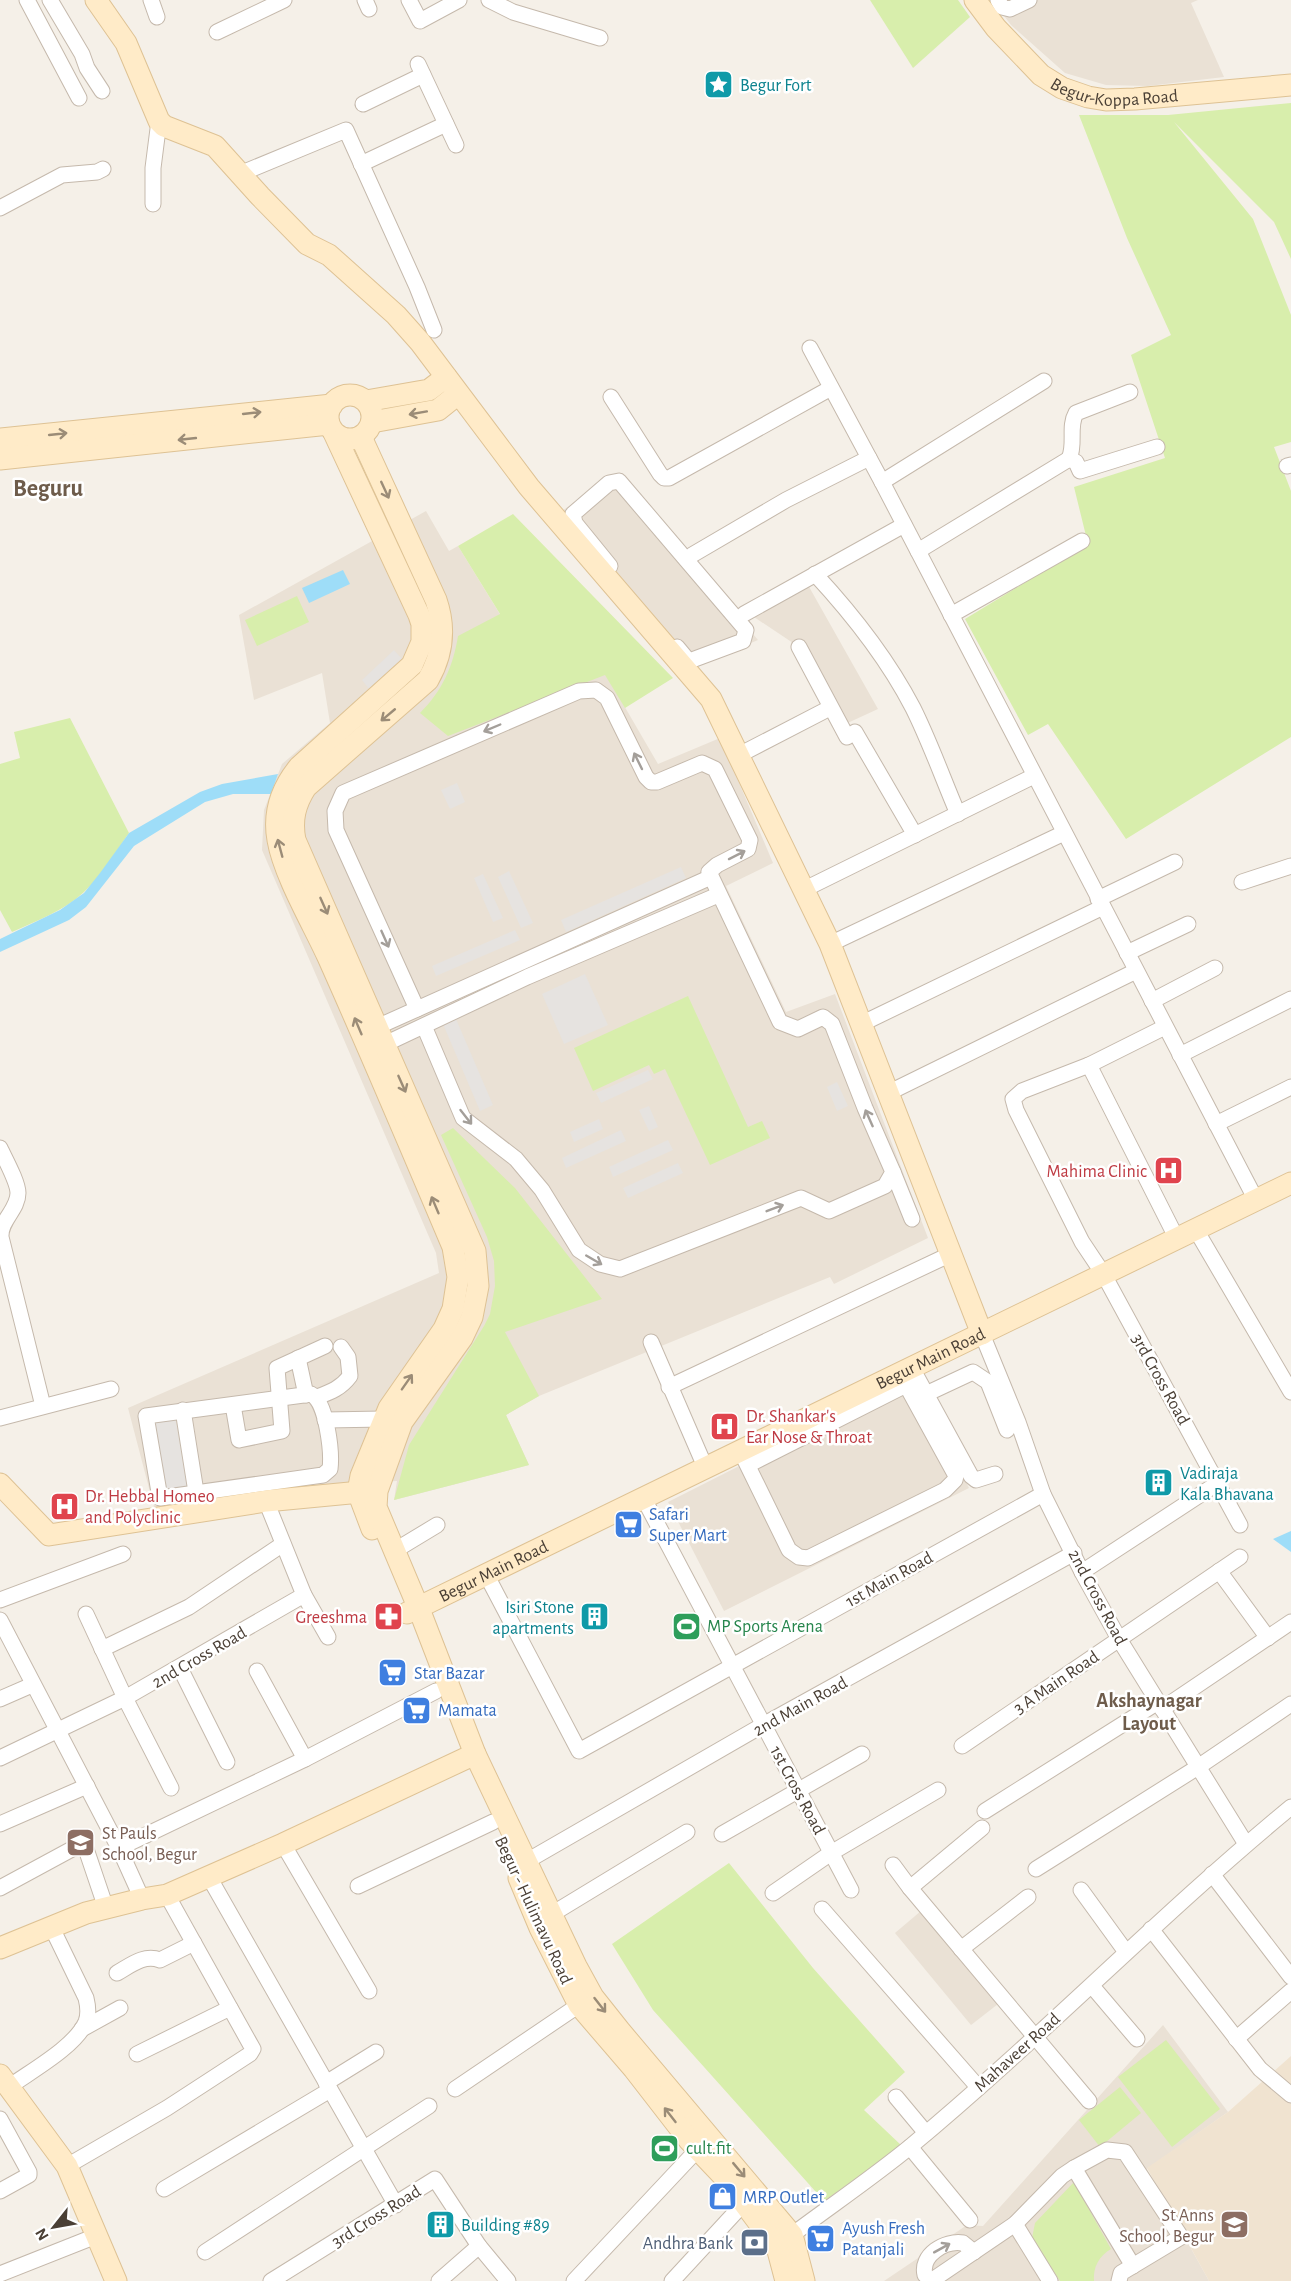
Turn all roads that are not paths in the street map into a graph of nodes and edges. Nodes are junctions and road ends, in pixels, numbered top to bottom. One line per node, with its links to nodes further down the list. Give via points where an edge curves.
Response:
1 (27, 0): 18 (street)
2 (50, 0): 17 (street)
3 (96, 0): 20 (main road, via 126,43)
4 (151, 0): 13 (street)
5 (284, 0): 14 (street)
6 (409, 0): 7 (street, via 420,21)
7 (459, 0)
8 (489, 0): 12 (street)
9 (975, 0): 16 (main road, Begur-Koppa Road, via 1041,75 1088,97 1135,99)
10 (998, 0): 11 (street, via 1002,8 1010,9)
11 (1029, 0)
12 (515, 6): 15 (street)
13 (157, 17)
14 (217, 32)
15 (600, 38)
16 (1291, 85)
17 (102, 91)
18 (79, 98)
19 (363, 104): 21 (street, via 421,70)
20 (159, 121): 25 (main road, via 215,146); 26 (street)
21 (446, 124): 22 (street); 23 (street)
22 (456, 145)
23 (361, 164): 25 (street, via 346,130); 28 (street)
24 (103, 169): 27 (street, via 62,175)
25 (242, 173): 31 (main road, via 307,244 329,255 396,315)
26 (153, 204)
27 (0, 208)
28 (434, 330)
29 (810, 348): 32 (street)
30 (1044, 381): 43 (street)
31 (452, 385): 35 (main road); 37 (main road, one-way to 37, via 438,410); 49 (main road, via 516,472)
32 (831, 388): 34 (street, via 669,478 660,474); 41 (street)
33 (1130, 392): 42 (street, via 1076,412)
34 (611, 397)
35 (366, 401): 36 (main road, via 348,395 341,397); 37 (main road, via 372,412)
36 (331, 420): 37 (main road, via 347,440); 38 (main road, one-way to 36); 40 (main road, one-way to 40); 53 (main road, via 422,624 420,650)
37 (366, 429): 54 (main road, one-way to 54, via 440,610 440,652 428,680)
38 (0, 440)
39 (1157, 447): 42 (street, via 1080,471 1076,462)
40 (0, 459)
41 (869, 459): 43 (street); 47 (street, via 786,500)
42 (1069, 459): 46 (street)
43 (882, 482): 44 (street)
44 (904, 525): 46 (street); 48 (street)
45 (1082, 541): 51 (street)
46 (918, 551): 51 (street)
47 (692, 555)
48 (816, 574): 50 (street); 58 (street, via 874,643 912,708)
49 (620, 586): 49 (street, via 575,523 573,514 609,483 619,481 746,630 743,641 687,659); 56 (main road, via 711,699)
50 (744, 614)
51 (951, 615): 57 (street)
52 (799, 647): 60 (street, via 847,737 855,732)
53 (401, 676): 54 (main road); 70 (main road, one-way to 53, via 280,852 278,808 299,767)
54 (417, 690): 70 (main road, one-way to 70, via 312,780 296,805 295,840)
55 (824, 711): 56 (street)
56 (739, 755): 65 (main road)
57 (1034, 776): 58 (street); 59 (street)
58 (958, 814): 60 (street)
59 (1064, 833): 67 (street); 69 (street)
60 (915, 835): 65 (street)
61 (1175, 862): 67 (street)
62 (1291, 866): 64 (street)
63 (711, 877): 66 (street); 74 (street); 78 (street, one-way to 78, via 709,872 717,865 748,849 750,840 715,769 702,763 651,782 608,698 596,690 579,691 343,793 335,811 336,830)
64 (1242, 882)
65 (803, 890): 69 (main road)
66 (718, 895): 77 (street); 89 (street, one-way to 66, via 832,1024 822,1017 798,1029 780,1022)
67 (1101, 903): 71 (street); 79 (street)
68 (1188, 924): 71 (street)
69 (830, 944): 79 (main road)
70 (336, 953): 82 (main road); 97 (main road, one-way to 70, via 458,1288 453,1247)
71 (1127, 953): 73 (street)
72 (1215, 968): 76 (street)
73 (1136, 971): 76 (street); 86 (street)
74 (469, 987): 77 (street); 78 (street)
75 (1291, 999): 83 (street)
76 (1152, 1001): 81 (street)
77 (475, 1002): 80 (street)
78 (417, 1009): 82 (street)
79 (861, 1024): 86 (main road)
80 (424, 1026): 82 (street); 89 (street, one-way to 89, via 463,1118 516,1160 542,1190 579,1251 600,1264 620,1269 801,1198 829,1210 885,1186)
81 (1165, 1027): 83 (street); 84 (street)
82 (381, 1035): 97 (main road, one-way to 97, via 475,1251 476,1302 472,1317)
83 (1180, 1055): 87 (street)
84 (1089, 1065): 94 (street); 96 (street, 3rd Cross Road, via 1022,1091 1013,1099 1082,1242)
85 (1291, 1087): 87 (street)
86 (888, 1093): 95 (main road)
87 (1216, 1124): 91 (street)
88 (0, 1148): 111 (street, via 18,1192 2,1225 1,1238)
89 (893, 1172): 92 (street)
90 (1291, 1183): 91 (main road, Begur Main Road)
91 (1256, 1200): 93 (main road, Begur Main Road)
92 (912, 1219)
93 (1196, 1230): 94 (main road, Begur Main Road); 106 (street)
94 (1176, 1239): 96 (main road, Begur Main Road)
95 (951, 1254): 98 (main road); 104 (street)
96 (1104, 1275): 98 (main road, Begur Main Road); 121 (street, 3rd Cross Road)
97 (453, 1334): 114 (main road, one-way to 97, via 388,1408); 122 (main road)
98 (982, 1334): 103 (main road, Begur Main Road); 124 (street, 2nd Cross Road)
99 (651, 1342): 104 (street)
100 (325, 1346): 102 (street)
101 (341, 1347): 108 (street, via 348,1357 350,1376 334,1391)
102 (298, 1358): 108 (street); 109 (street, via 277,1368)
103 (906, 1376): 107 (street); 117 (main road, Begur Main Road); 117 (street, via 956,1476 945,1490 808,1558 799,1557 789,1550)
104 (669, 1387): 118 (street)
105 (111, 1389): 111 (street)
106 (1291, 1392)
107 (926, 1394): 116 (street, via 973,1372 988,1382); 119 (street, via 970,1476 975,1480)
108 (311, 1396): 109 (street); 115 (street, via 321,1403)
109 (278, 1398): 110 (street); 110 (street, via 282,1431 239,1440)
110 (233, 1405): 112 (street)
111 (43, 1407): 113 (street)
112 (183, 1410): 123 (street); 123 (street, via 146,1416 160,1498)
113 (0, 1418)
114 (383, 1422): 115 (street); 122 (main road, via 361,1476)
115 (326, 1427): 123 (street, via 331,1462 323,1475)
116 (1007, 1430)
117 (745, 1458): 118 (main road, Begur Main Road)
118 (706, 1469): 125 (main road, Begur Main Road)
119 (994, 1474)
120 (0, 1484): 126 (main road, via 49,1534)
121 (1218, 1484): 127 (street, 3rd Cross Road); 135 (street)
122 (367, 1491): 126 (main road); 130 (main road); 139 (main road)
123 (196, 1492)
124 (1043, 1494): 131 (street, 2nd Cross Road); 147 (street, 1st Main Road)
125 (644, 1499): 136 (main road, Begur Main Road); 147 (street, 1st Cross Road)
126 (266, 1501): 129 (street)
127 (1240, 1525)
128 (437, 1526): 130 (street)
129 (283, 1544): 137 (street); 146 (street, via 189,1607)
130 (394, 1551): 139 (main road)
131 (1074, 1553): 135 (street, 2nd Cross Road); 156 (street, 2nd Main Road)
132 (123, 1554): 138 (street)
133 (1240, 1557): 134 (street, 3 A Main Road)
134 (1219, 1571): 144 (street); 145 (street, 3 A Main Road)
135 (1082, 1572): 145 (street, 2nd Cross Road)
136 (487, 1575): 139 (main road, Begur Main Road); 147 (street, 1st Main Road, via 579,1751)
137 (304, 1595): 143 (street); 148 (street, 2nd Cross Road)
138 (0, 1600)
139 (413, 1611): 151 (main road, Begur Main Road)
140 (86, 1614): 146 (street)
141 (0, 1620): 150 (street)
142 (1291, 1622): 144 (street)
143 (328, 1637)
144 (1268, 1638): 155 (street)
145 (1119, 1639): 155 (street, 2nd Cross Road); 158 (street, 3 A Main Road)
146 (102, 1649): 152 (street)
147 (732, 1666): 156 (street, 1st Cross Road)
148 (180, 1668): 152 (street, 2nd Cross Road); 163 (street)
149 (257, 1671): 162 (street)
150 (32, 1685): 153 (street); 157 (street)
151 (443, 1689): 160 (main road, Begur - Hulimavu Road); 162 (street)
152 (125, 1698): 157 (street, 2nd Cross Road); 166 (street)
153 (0, 1699)
154 (1291, 1704): 164 (street)
155 (1160, 1705): 164 (street, 2nd Cross Road); 170 (street)
156 (763, 1725): 167 (street, 1st Cross Road); 180 (street, 2nd Main Road)
157 (57, 1731): 161 (street, 2nd Cross Road); 165 (street)
158 (962, 1746)
159 (861, 1755): 167 (street)
160 (469, 1756): 171 (main road, Begur - Hulimavu Road); 176 (main road); 180 (main road, Begur - Hulimavu Road)
161 (0, 1758)
162 (305, 1760): 178 (street)
163 (227, 1762)
164 (1198, 1767): 177 (street, 2nd Cross Road); 182 (street)
165 (87, 1786): 172 (street); 178 (street)
166 (171, 1788)
167 (797, 1790): 175 (street); 179 (street, 1st Cross Road)
168 (938, 1790): 179 (street)
169 (1291, 1807): 177 (street, Mahaveer Road)
170 (985, 1812)
171 (494, 1822): 185 (street); 208 (main road, Begur - Hulimavu Road)
172 (0, 1824)
173 (982, 1828): 187 (street)
174 (687, 1832): 196 (street)
175 (722, 1834)
176 (283, 1844): 184 (main road); 207 (street)
177 (1246, 1844): 183 (street, Mahaveer Road)
178 (119, 1848): 193 (street)
179 (831, 1853): 188 (street, 1st Cross Road); 190 (street)
180 (527, 1861): 196 (main road, Begur - Hulimavu Road)
181 (892, 1865): 187 (street)
182 (1036, 1869)
183 (1212, 1874): 198 (street, Mahaveer Road); 204 (street)
184 (209, 1877): 191 (main road); 218 (street)
185 (358, 1886)
186 (0, 1888): 194 (street, via 72,1849 85,1846)
187 (910, 1888): 201 (street)
188 (851, 1890)
189 (1081, 1890): 202 (street)
190 (773, 1893)
191 (167, 1895): 193 (main road); 199 (street)
192 (1028, 1897): 201 (street)
193 (141, 1899): 194 (main road)
194 (106, 1908): 197 (main road)
195 (822, 1909): 219 (street)
196 (552, 1914): 239 (main road, Begur - Hulimavu Road, one-way to 239, via 594,1997)
197 (51, 1926): 200 (main road); 211 (street, via 86,1998 87,2020)
198 (1151, 1929): 202 (street, Mahaveer Road); 214 (street)
199 (194, 1943): 203 (street, via 160,1960 141,1959); 210 (street)
200 (0, 1948)
201 (961, 1949): 212 (street)
202 (1126, 1952): 205 (street, Mahaveer Road)
203 (117, 1973)
204 (1291, 1977)
205 (1092, 1986): 212 (street, Mahaveer Road); 213 (street)
206 (1291, 1990): 214 (street)
207 (369, 1991)
208 (579, 2005): 220 (street); 228 (main road, Begur - Hulimavu Road, one-way to 208)
209 (120, 2007): 211 (street)
210 (230, 2008): 216 (street); 230 (street, via 251,2044 250,2054)
211 (82, 2029): 217 (street, via 67,2044)
212 (1035, 2037): 219 (street, Mahaveer Road); 223 (street)
213 (1137, 2039)
214 (1236, 2039): 221 (street, via 1260,2069)
215 (376, 2052): 218 (street)
216 (137, 2054)
217 (3, 2079): 230 (main road)
218 (328, 2087): 229 (street); 232 (street)
219 (978, 2087): 226 (street, Mahaveer Road)
220 (455, 2089)
221 (1291, 2095)
222 (896, 2097): 226 (street)
223 (1089, 2101)
224 (429, 2106): 229 (street)
225 (0, 2118): 233 (street, via 29,2172)
226 (926, 2133): 227 (street, Mahaveer Road)
227 (910, 2147): 236 (street); 239 (street, Mahaveer Road)
228 (698, 2149): 234 (main road, Begur - Hulimavu Road); 251 (street)
229 (364, 2150): 235 (street); 241 (street)
230 (67, 2166): 238 (main road)
231 (1074, 2168): 237 (street); 243 (street); 243 (street, via 1107,2150 1125,2152 1181,2237)
232 (164, 2189)
233 (0, 2191)
234 (744, 2203): 239 (main road, Begur - Hulimavu Road); 252 (street)
235 (396, 2205): 240 (street, 3rd Cross Road, via 435,2179); 248 (street, 3rd Cross Road)
236 (970, 2220)
237 (1015, 2224): 242 (street); 253 (street)
238 (96, 2236): 244 (street); 247 (main road)
239 (785, 2241): 246 (main road, Begur - Hulimavu Road)
240 (479, 2246): 249 (street); 250 (street, 3rd Cross Road)
241 (206, 2252)
242 (975, 2252): 245 (street); 245 (street, one-way to 242, via 924,2265 928,2257 948,2244 963,2243)
243 (1133, 2266): 254 (street, via 1121,2273)
244 (0, 2274)
245 (928, 2278)
246 (790, 2280)
247 (116, 2281)
248 (271, 2281)
249 (439, 2281)
250 (508, 2281)
251 (574, 2281)
252 (672, 2281)
253 (1050, 2281)
254 (1119, 2281)

